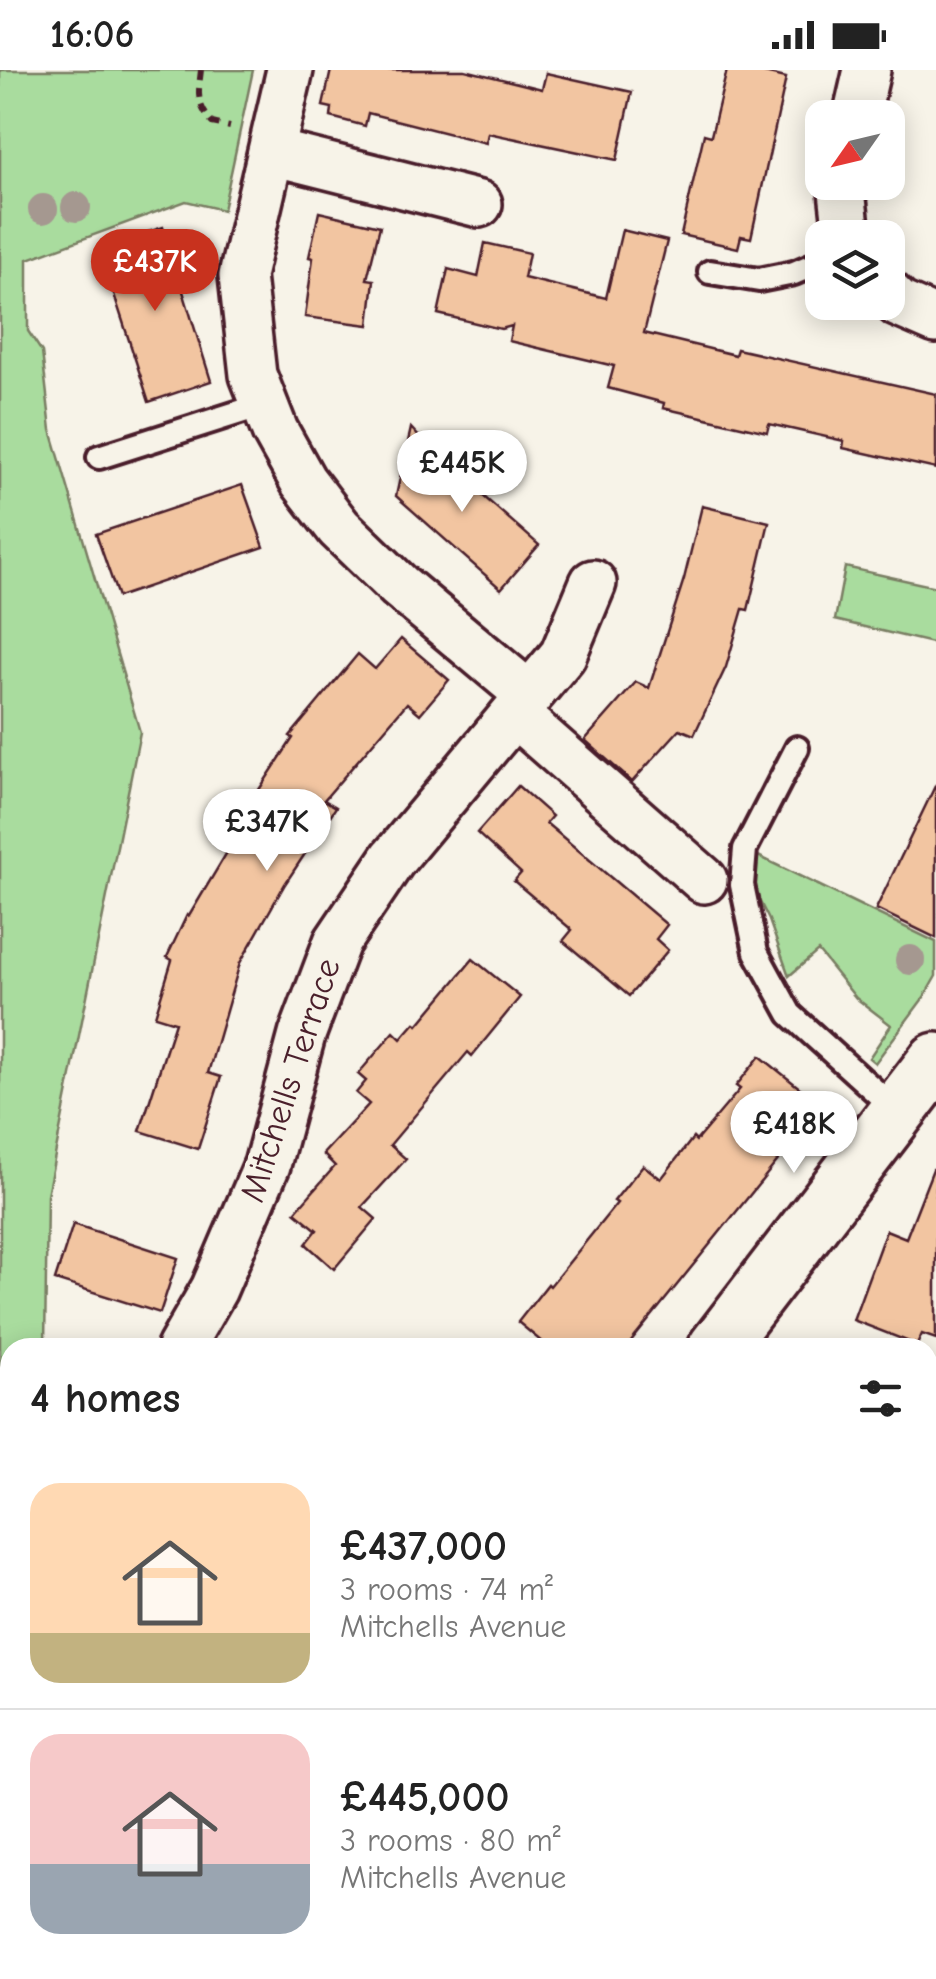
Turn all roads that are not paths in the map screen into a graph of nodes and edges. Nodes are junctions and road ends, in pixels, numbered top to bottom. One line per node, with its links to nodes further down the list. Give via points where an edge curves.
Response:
1 (290, 70): 4 (street)
2 (867, 70): 3 (street)
3 (860, 100)
4 (272, 152): 5 (street); 10 (street, via 242,276 253,375)
5 (479, 204)
6 (805, 268): 7 (lane, via 759,280)
7 (710, 272)
8 (905, 307): 9 (street)
9 (936, 320)
10 (265, 404): 11 (lane); 13 (street, via 303,481 339,528)
11 (99, 457)
12 (593, 582): 13 (street, Mitchells Terrace, via 563,655)
13 (522, 704): 15 (street); 18 (street, Mitchells Terrace, via 392,858 336,942 302,1035 268,1164)
14 (797, 748): 17 (lane, via 745,849 742,885 756,952 790,1014)
15 (704, 880)
16 (936, 1061): 17 (street)
17 (898, 1111): 19 (street)
18 (186, 1338)
19 (728, 1338)

